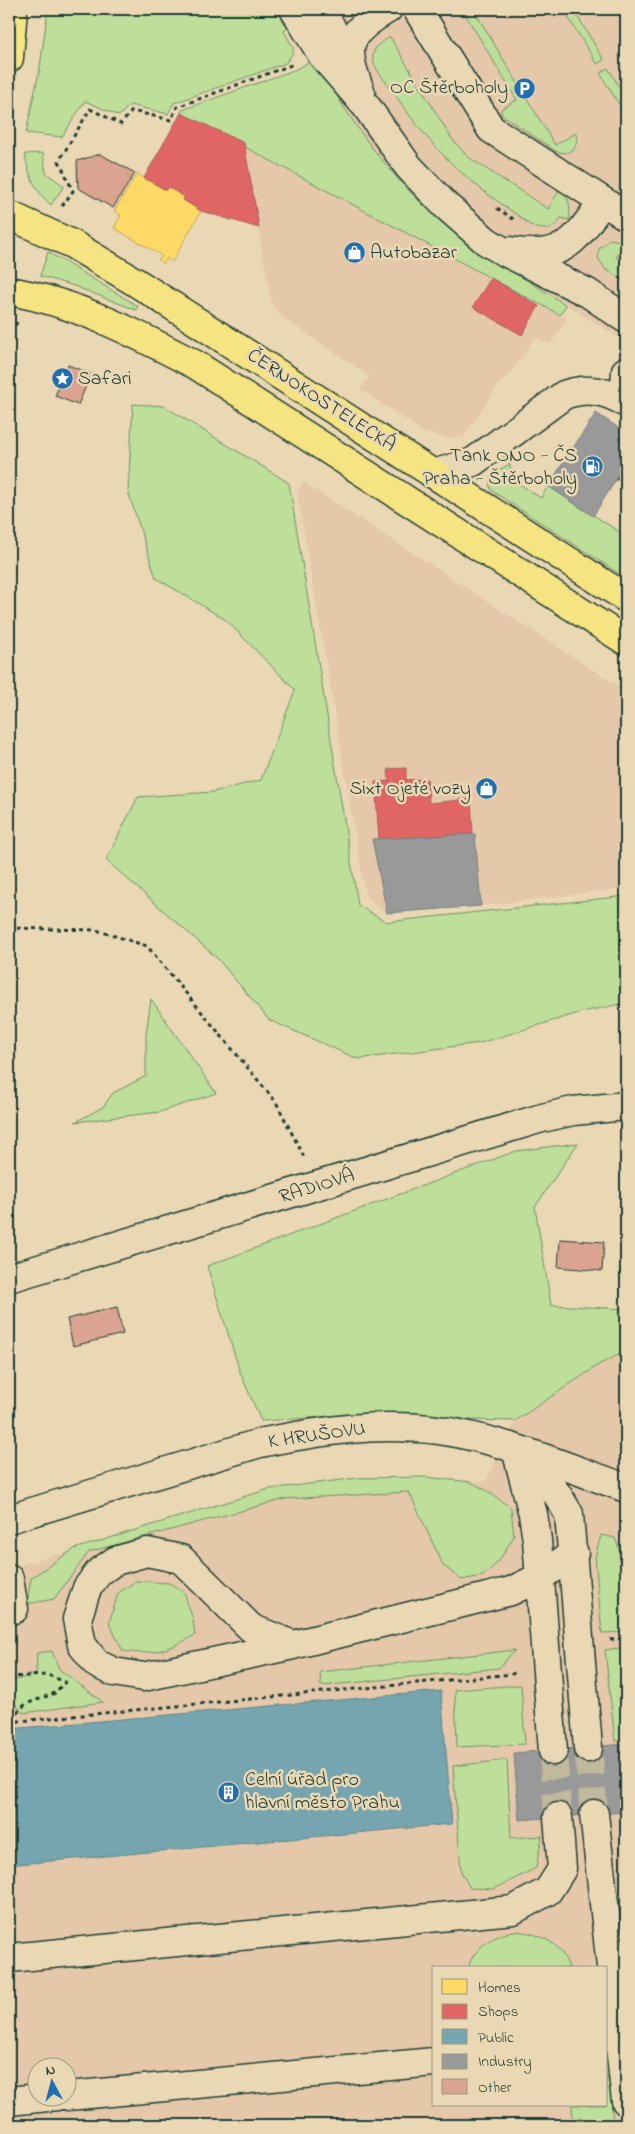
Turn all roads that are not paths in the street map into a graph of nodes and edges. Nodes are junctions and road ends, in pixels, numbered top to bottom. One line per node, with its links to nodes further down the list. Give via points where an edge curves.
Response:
1 (13, 9): 6 (main road)
2 (294, 9): 8 (street, via 322,55)
3 (322, 9): 7 (street)
4 (388, 9): 7 (street, via 356,31 350,47)
5 (417, 9): 9 (street, via 491,129)
6 (9, 58)
7 (351, 68): 8 (street)
8 (366, 106): 13 (street, via 408,166 445,205)
9 (603, 201): 11 (street); 12 (street)
10 (9, 215): 19 (main road, ČERNOKOSTELECKÁ, via 72,244 137,283)
11 (626, 216)
12 (576, 239): 13 (street, via 559,248 536,253); 15 (street, via 576,272 581,286)
13 (501, 250): 15 (street)
14 (9, 291): 21 (main road, ČERNOKOSTELECKÁ, via 84,312 196,365)
15 (588, 293): 16 (street)
16 (626, 319)
17 (626, 371): 18 (street)
18 (625, 402): 19 (street, via 603,391 564,395 473,462)
19 (434, 474): 20 (main road, ČERNOKOSTELECKÁ)
20 (626, 598)
21 (626, 641)
22 (626, 1106): 23 (street, RADIOVÁ, via 542,1118)
23 (9, 1278)
24 (516, 1449): 25 (street, K HRUŠOVU); 26 (street, K HRUŠOVU, via 430,1430 372,1428 303,1434 260,1443); 27 (street, via 557,1494 569,1514); 28 (street, via 533,1514)
25 (626, 1488)
26 (9, 1519)
27 (574, 1553): 28 (street); 32 (street)
28 (540, 1577): 31 (street, via 511,1591); 33 (street)
29 (9, 1579): 30 (street)
30 (14, 1609)
31 (293, 1645): 31 (street, via 143,1677 114,1672 96,1664 82,1645 77,1619 87,1588 99,1572 115,1561 147,1552 181,1560 251,1628)
32 (588, 1748)
33 (553, 1751)
34 (594, 1814): 37 (street)
35 (558, 1817): 36 (street, via 562,1869 548,1891 513,1910)
36 (9, 1958)
37 (607, 1966)
38 (608, 1978): 39 (street)
39 (612, 2025): 44 (street)
40 (432, 2062): 41 (street)
41 (78, 2095)
42 (28, 2099): 43 (street)
43 (9, 2101)
44 (626, 2101)

